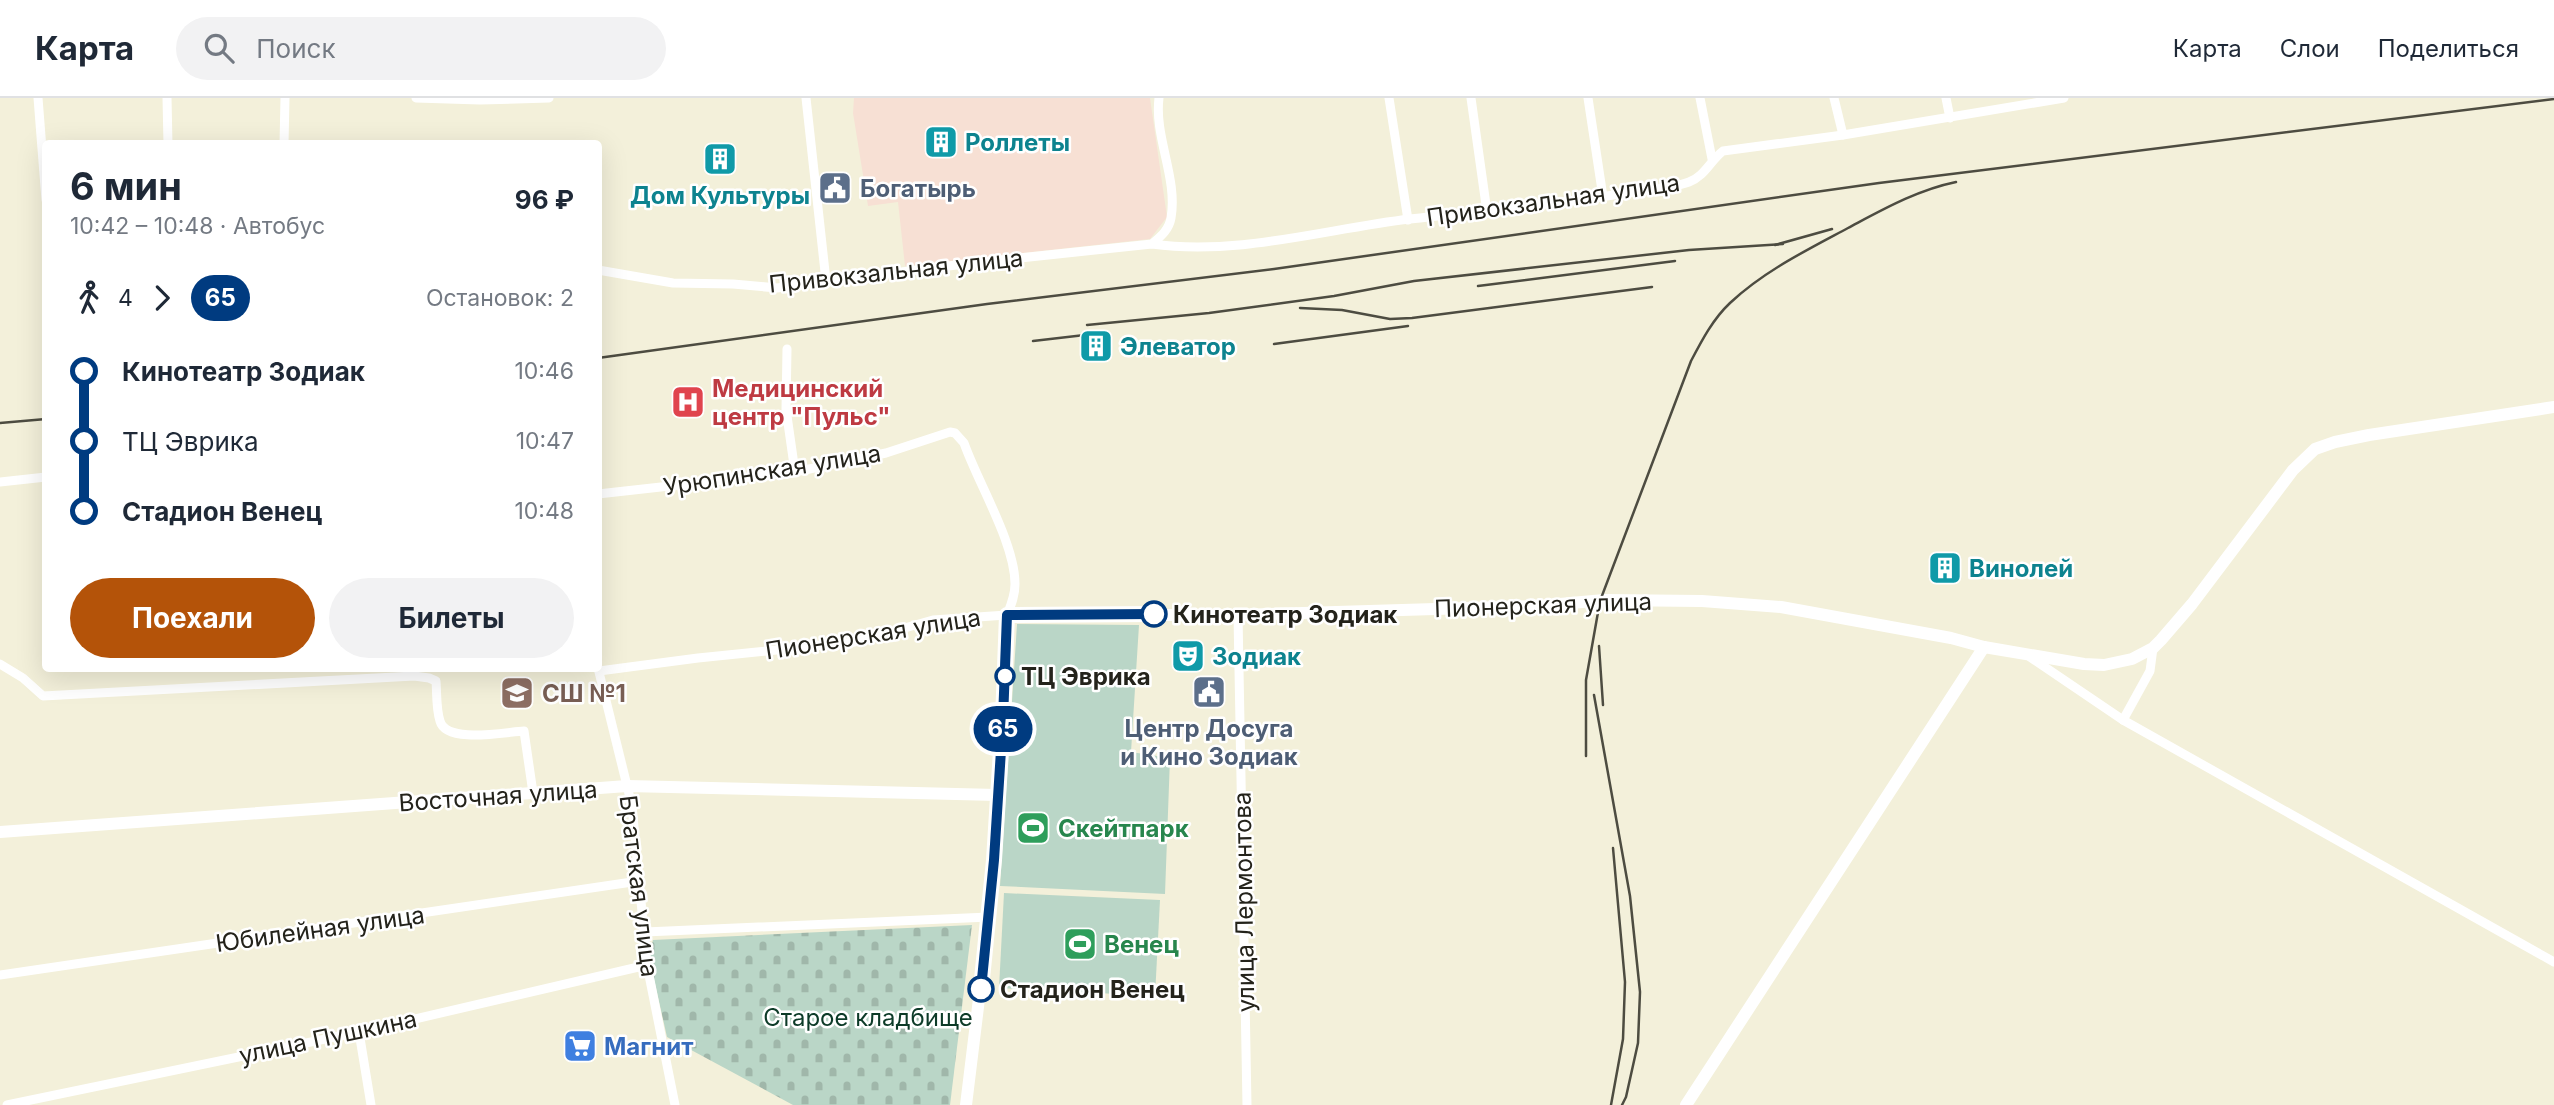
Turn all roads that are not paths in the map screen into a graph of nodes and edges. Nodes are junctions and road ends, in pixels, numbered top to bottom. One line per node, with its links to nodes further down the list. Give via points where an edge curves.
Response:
1 (38, 98): 20 (street)
2 (167, 98): 18 (street)
3 (285, 98): 19 (street)
4 (416, 98): 5 (street)
5 (538, 98): 6 (street)
6 (549, 98)
7 (806, 98): 27 (street)
8 (1159, 98): 25 (street, via 1171,219)
9 (1389, 98): 24 (street)
10 (1471, 98): 23 (street)
11 (1588, 98): 22 (street)
12 (1700, 98): 21 (street)
13 (1834, 98): 17 (street)
14 (1946, 98): 16 (street)
15 (2064, 98): 16 (street, Привокзальная улица)
16 (1950, 118): 17 (street, Привокзальная улица)
17 (1843, 135): 21 (street, Привокзальная улица, via 1731,149)
18 (168, 140)
19 (284, 140)
20 (42, 149)
21 (1712, 159): 22 (street, Привокзальная улица, via 1702,176 1688,183)
22 (1603, 197): 23 (street, Привокзальная улица)
23 (1487, 212): 24 (street, Привокзальная улица)
24 (1408, 220): 25 (street, Привокзальная улица, via 1239,245 1183,248)
25 (1152, 244): 27 (street, Привокзальная улица)
26 (602, 271): 27 (street, Привокзальная улица, via 673,283 777,288)
27 (826, 281)
28 (787, 349): 30 (street, via 786,409)
29 (2554, 407): 37 (street, via 2369,435 2315,449 2293,470)
30 (795, 472): 33 (street, Урюпинская улица); 34 (street, Урюпинская улица, via 955,433 964,443 1013,566 1014,599)
31 (42, 477): 32 (street)
32 (0, 482)
33 (602, 494)
34 (1007, 615): 35 (street, Пионерская улица); 40 (street, Пионерская улица, via 933,620 855,642); 45 (street)
35 (1238, 615): 36 (street, Пионерская улица, via 1604,600 1702,601 1781,607); 58 (street, улица Лермонтова)
36 (1984, 647): 38 (street, Пионерская улица); 59 (street)
37 (2153, 648): 38 (street, Пионерская улица, via 2132,659 2104,665); 42 (street, via 2150,671)
38 (2025, 654): 42 (street)
39 (0, 664): 44 (street, via 43,696 429,678 436,681 440,723 447,731 460,735 524,731)
40 (602, 670)
41 (598, 672): 43 (street, Братская улица)
42 (2123, 720): 50 (street)
43 (627, 786): 44 (street, Восточная улица); 45 (street, Восточная улица); 47 (street, Братская улица)
44 (533, 793): 46 (street, Восточная улица)
45 (997, 795): 48 (street)
46 (0, 832)
47 (639, 881): 49 (street, Братская улица); 52 (street, Юбилейная улица)
48 (989, 917): 49 (street); 57 (street)
49 (645, 932): 51 (street, Братская улица)
50 (2554, 962)
51 (647, 965): 53 (street, улица Пушкина); 56 (street, Братская улица)
52 (0, 975)
53 (359, 1032): 54 (street, улица Пушкина); 55 (street)
54 (7, 1105)
55 (371, 1105)
56 (675, 1105)
57 (966, 1105)
58 (1248, 1105)
59 (1686, 1105)

